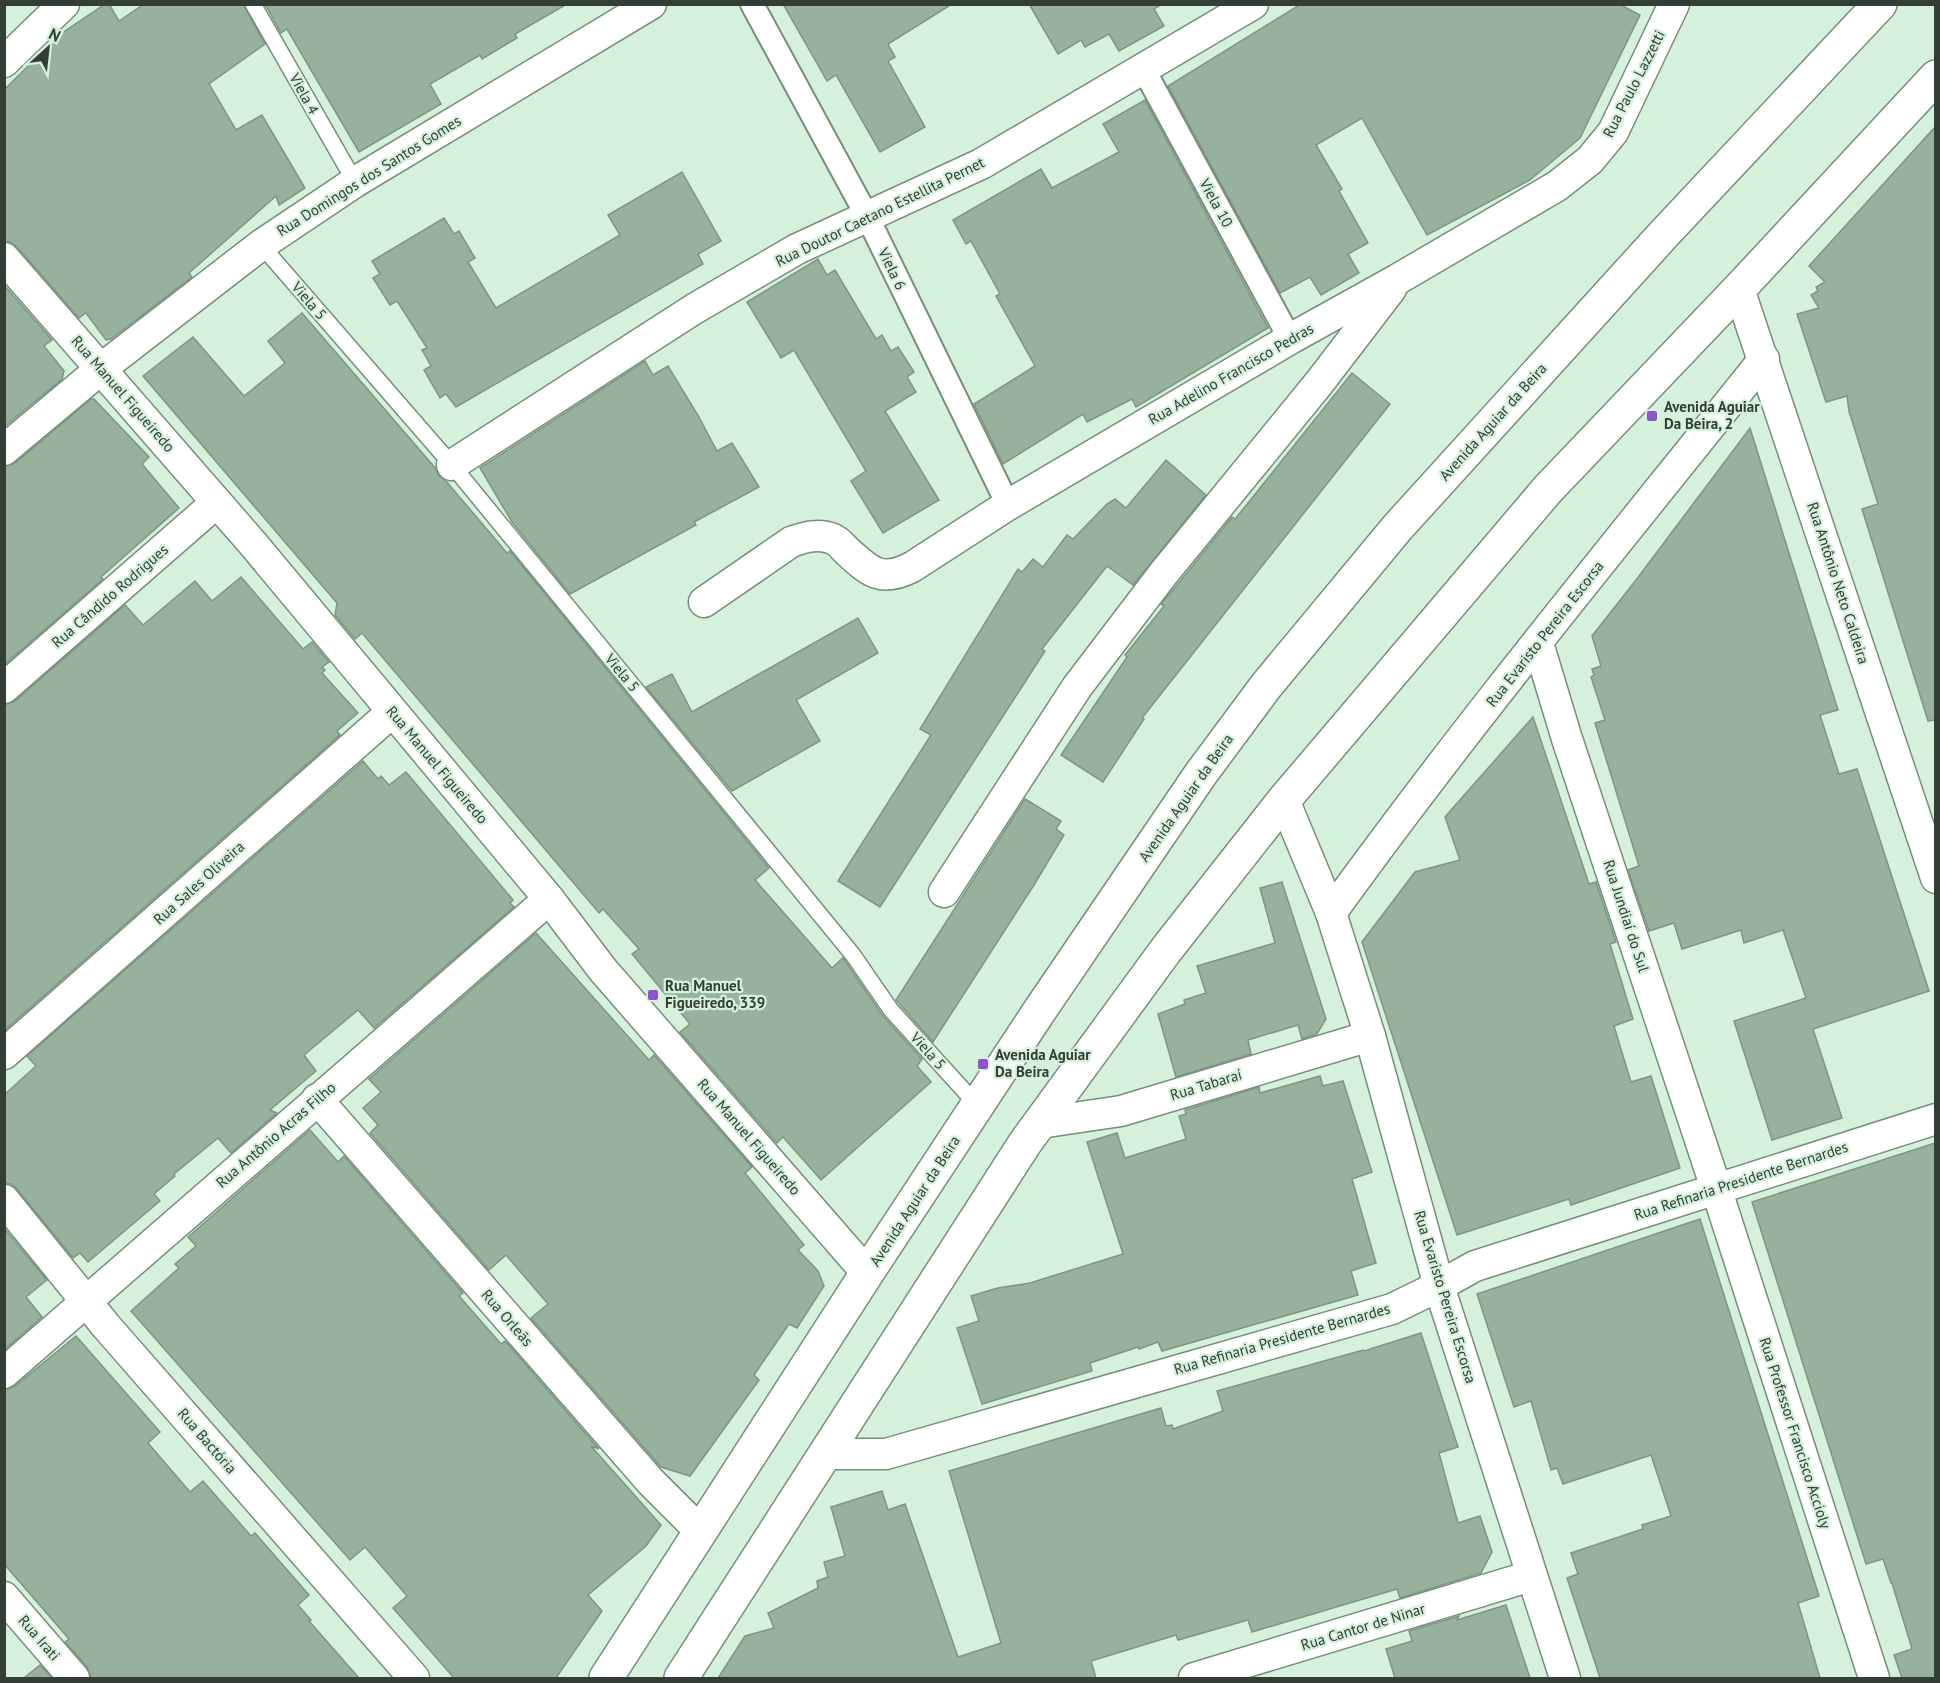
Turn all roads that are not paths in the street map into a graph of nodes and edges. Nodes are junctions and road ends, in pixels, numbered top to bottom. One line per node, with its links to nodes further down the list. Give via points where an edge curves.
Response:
1 (64, 4): 8 (street)
2 (253, 4): 12 (lane, Viela 4)
3 (651, 4): 12 (street, Rua Domingos dos Santos Gomes)
4 (752, 4): 13 (street, Viela 6)
5 (1253, 4): 9 (street, Rua Doutor Caetano Estellita Pernet)
6 (1674, 4): 11 (street, Rua Paulo Lazzetti, via 1613,132)
7 (1880, 4): 38 (main road, Avenida Aguiar da Beira, via 1413,510 1266,686 1200,775)
8 (4, 62)
9 (1143, 68): 13 (street, Rua Doutor Caetano Estellita Pernet, via 981,164); 18 (street, Viela 10)
10 (1935, 77): 17 (main road)
11 (1590, 160): 16 (street, Rua Adelino Francisco Pedras, via 1557,186)
12 (355, 182): 14 (street, Rua Domingos dos Santos Gomes)
13 (867, 216): 22 (street, Rua Doutor Caetano Estellita Pernet, via 797,249 694,309); 24 (street, Viela 6)
14 (261, 245): 20 (street, Rua Domingos dos Santos Gomes); 22 (lane, Viela 5)
15 (4, 258): 20 (street, Rua Manuel Figueiredo)
16 (1398, 279): 18 (street, Rua Adelino Francisco Pedras); 32 (street, via 1077,687)
17 (1739, 289): 19 (street, Rua Antônio Neto Caldeira); 30 (main road, via 1548,489)
18 (1290, 339): 24 (street, Rua Adelino Francisco Pedras)
19 (1764, 359): 26 (street, Rua Evaristo Pereira Escorsa); 29 (street, Rua Antônio Neto Caldeira)
20 (102, 368): 21 (street, Rua Domingos dos Santos Gomes); 23 (street, Rua Manuel Figueiredo)
21 (4, 450)
22 (452, 465): 38 (lane, Viela 5, via 853,955 891,1010)
23 (216, 503): 27 (street, Rua Cândido Rodrigues); 28 (street, Rua Manuel Figueiredo)
24 (1008, 505): 25 (street, Rua Adelino Francisco Pedras, via 898,574 885,576 869,571 835,539 806,537 791,542)
25 (704, 602)
26 (1538, 643): 34 (street, Rua Evaristo Pereira Escorsa); 41 (street, Rua Jundiaí do Sul)
27 (4, 688)
28 (392, 712): 33 (street, Rua Manuel Figueiredo); 36 (street, Rua Sales Oliveira)
29 (1923, 795): 31 (street, Rua Antônio Neto Caldeira)
30 (1284, 800): 34 (street, Rua Evaristo Pereira Escorsa); 40 (main road, via 1166,950)
31 (1935, 878)
32 (944, 892)
33 (549, 899): 37 (street, Rua Antônio Acras Filho); 43 (street, Rua Manuel Figueiredo, via 603,970)
34 (1331, 913): 35 (street, Rua Evaristo Pereira Escorsa)
35 (1370, 1036): 40 (street, Rua Tabaraí, via 1120,1111); 44 (street, Rua Evaristo Pereira Escorsa)
36 (4, 1054)
37 (317, 1099): 45 (street, Rua Antônio Acras Filho); 48 (street, Rua Orleãs, via 651,1482)
38 (978, 1106): 43 (main road, Avenida Aguiar da Beira)
39 (1935, 1119): 41 (street, Rua Refinaria Presidente Bernardes)
40 (1040, 1123): 47 (main road)
41 (1716, 1188): 44 (street, Rua Refinaria Presidente Bernardes, via 1475,1266); 57 (street, Rua Professor Francisco Accioly)
42 (4, 1200): 45 (street, Rua Bactória)
43 (867, 1273): 48 (main road, Avenida Aguiar da Beira)
44 (1440, 1286): 47 (street, Rua Refinaria Presidente Bernardes, via 1392,1309 886,1454); 49 (street, Rua Evaristo Pereira Escorsa)
45 (86, 1301): 46 (street, Rua Antônio Acras Filho); 52 (street, Rua Bactória)
46 (4, 1373)
47 (824, 1454): 54 (main road)
48 (701, 1532): 53 (main road, Avenida Aguiar da Beira)
49 (1531, 1576): 55 (street, Rua Cantor de Ninar); 56 (street, Rua Evaristo Pereira Escorsa)
50 (4, 1597): 51 (street, Rua Irati)
51 (74, 1678)
52 (414, 1678)
53 (606, 1678)
54 (681, 1678)
55 (1194, 1678)
56 (1565, 1678)
57 (1874, 1678)

